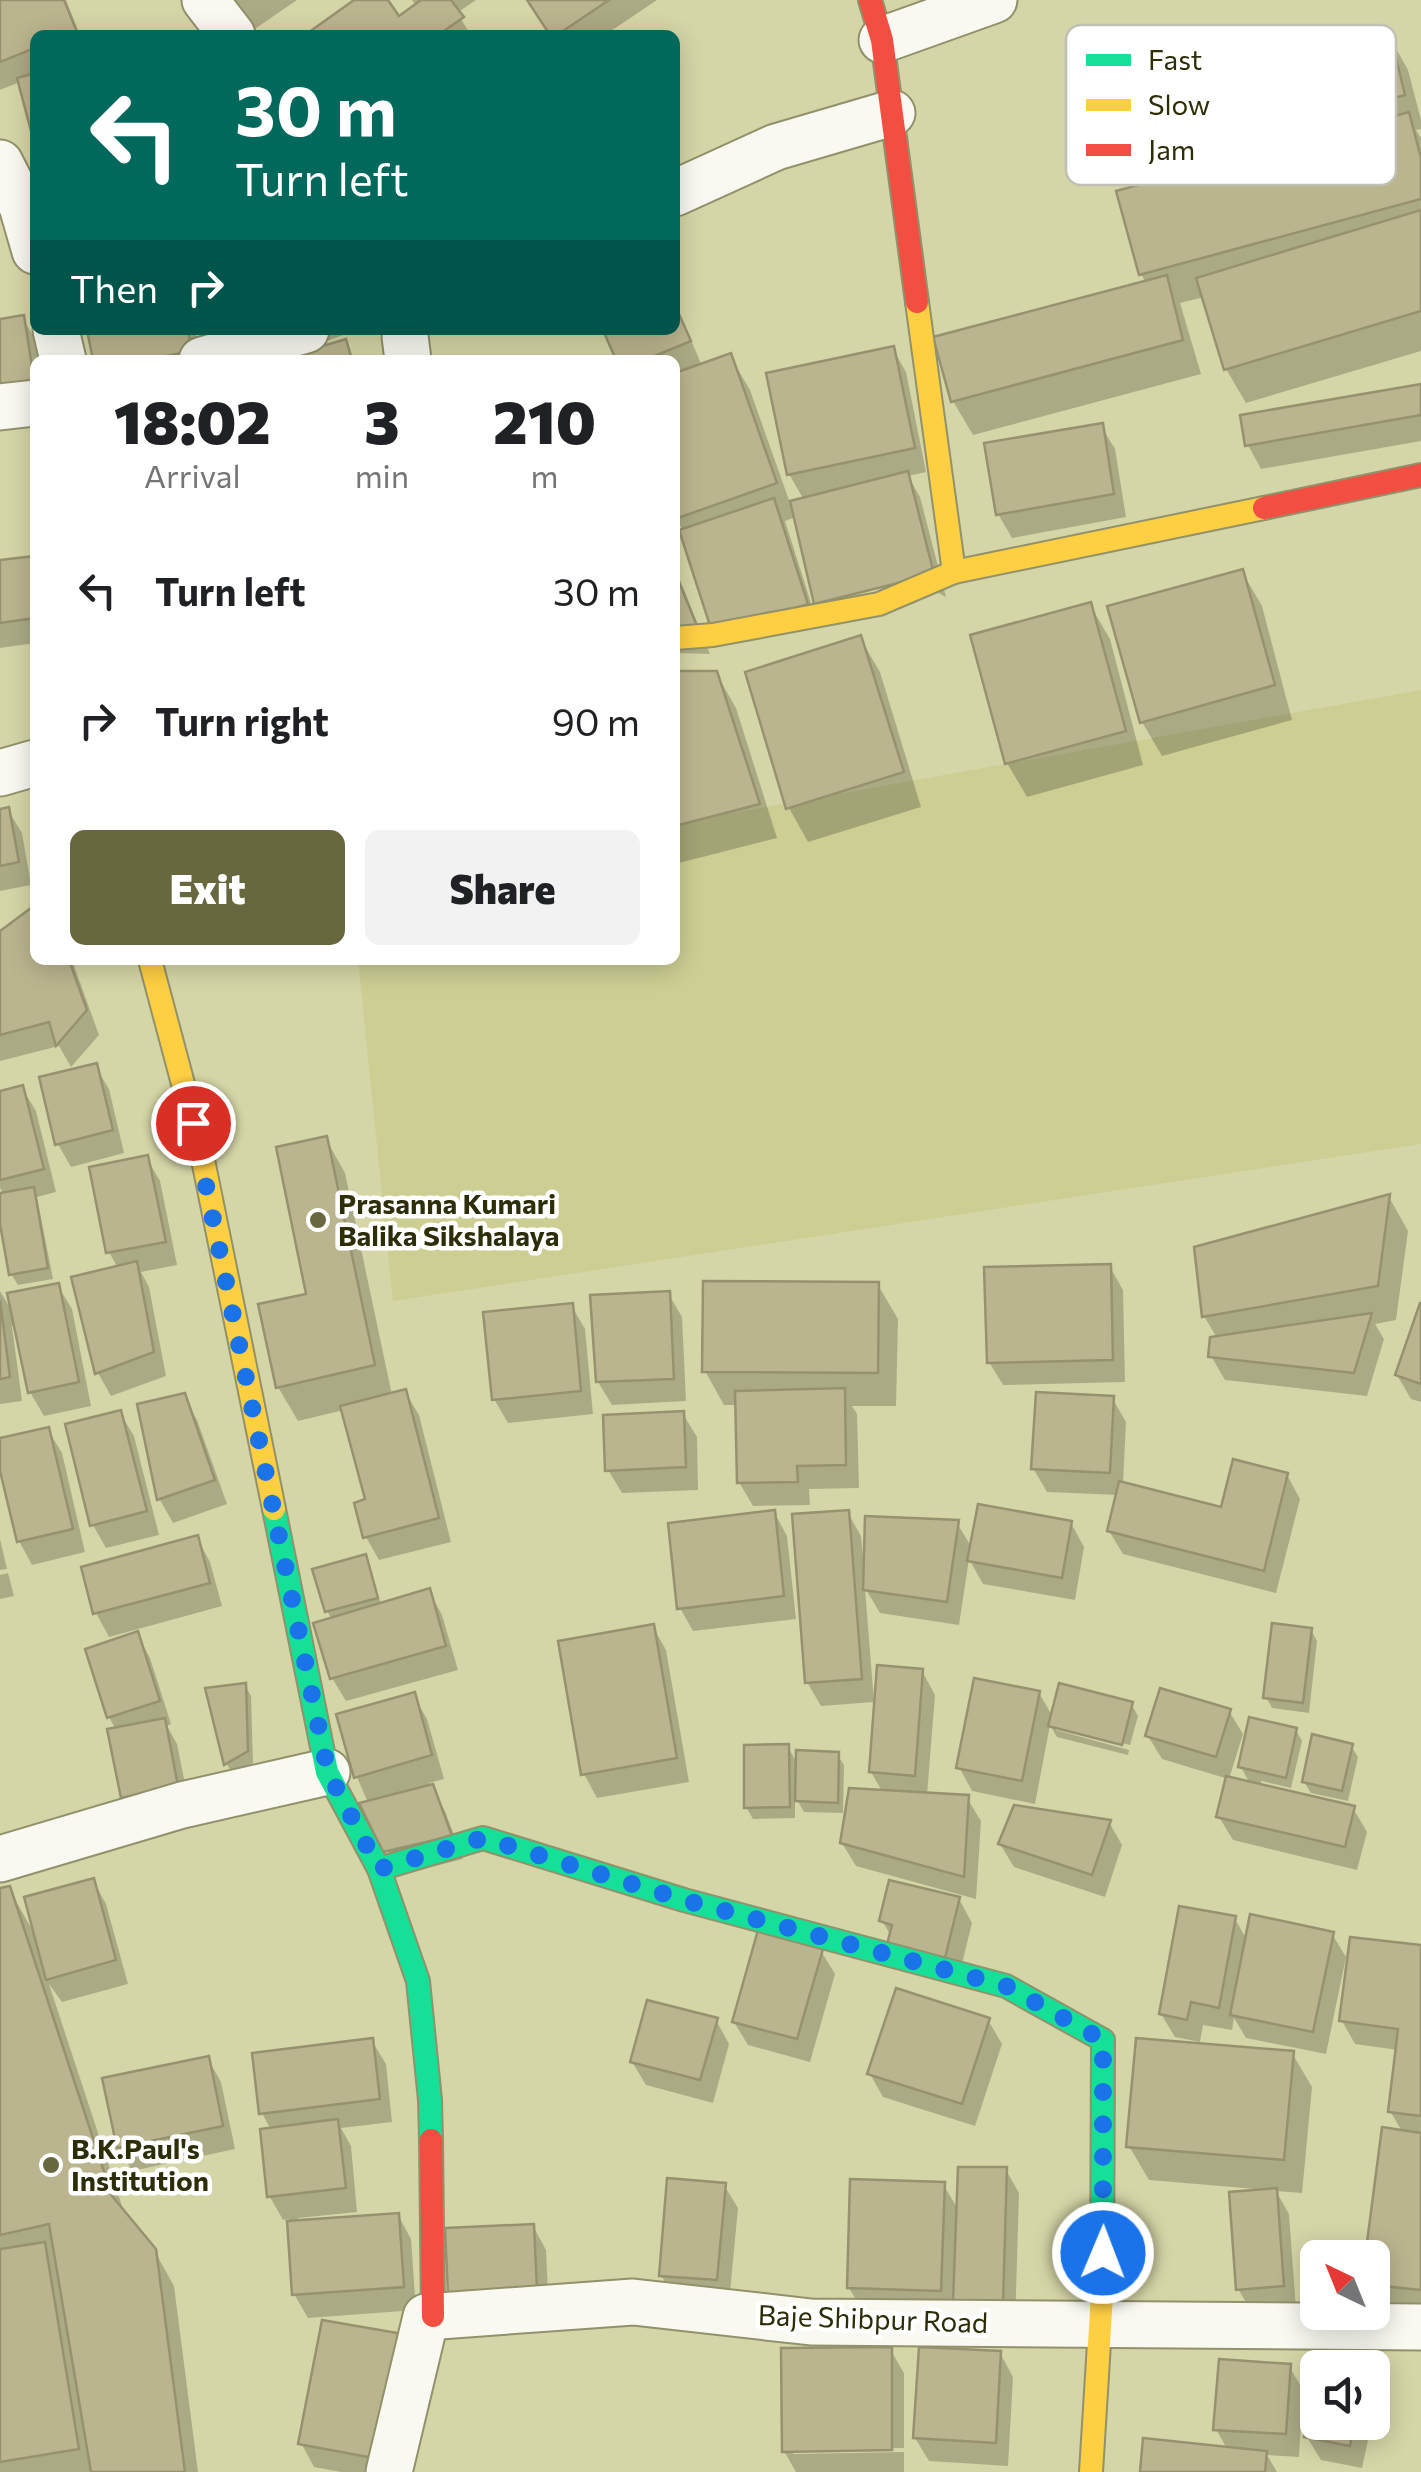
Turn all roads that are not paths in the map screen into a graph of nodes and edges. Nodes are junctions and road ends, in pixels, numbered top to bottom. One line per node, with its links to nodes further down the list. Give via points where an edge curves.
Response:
1 (205, 0): 4 (street)
2 (994, 0): 3 (street)
3 (876, 20): 5 (street)
4 (228, 30)
5 (892, 112): 7 (street, via 776,147); 14 (street)
6 (0, 163): 8 (street)
7 (680, 191)
8 (30, 234)
9 (289, 335): 10 (street)
10 (219, 355)
11 (30, 403): 12 (street)
12 (0, 408)
13 (1421, 475): 14 (street)
14 (954, 572): 15 (street, via 878,604)
15 (680, 638)
16 (30, 764): 17 (street)
17 (0, 773)
18 (151, 965): 19 (street, via 202,1155)
19 (328, 1772): 20 (street, via 182,1804); 21 (street)
20 (0, 1858)
21 (379, 1869): 22 (street, via 418,1982 430,2100); 23 (street, via 483,1838 1006,1986 1103,2040)
22 (432, 2316): 23 (street, Baje Shibpur Road, via 633,2302 810,2322); 25 (street, via 426,2317)
23 (1102, 2324): 24 (street, Baje Shibpur Road); 26 (street)
24 (1421, 2327)
25 (389, 2472)
26 (1091, 2472)

